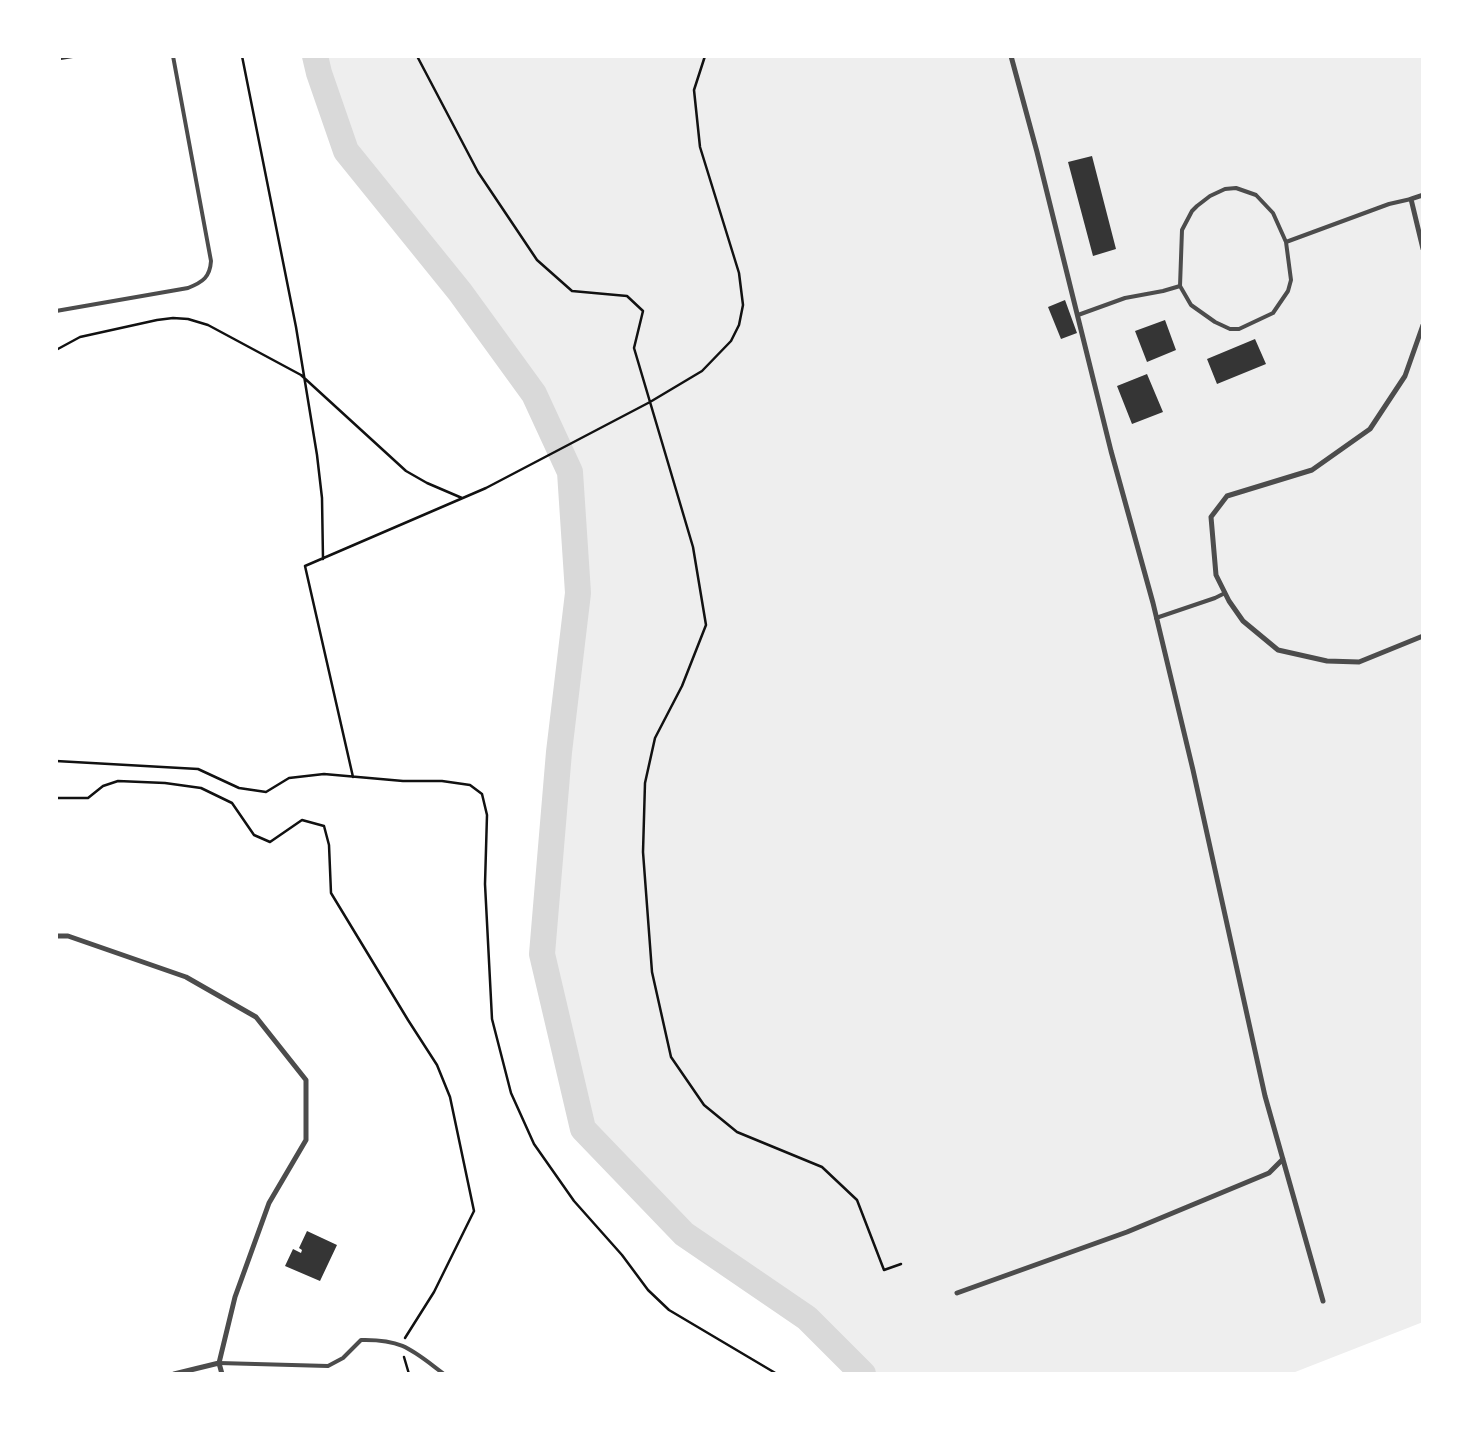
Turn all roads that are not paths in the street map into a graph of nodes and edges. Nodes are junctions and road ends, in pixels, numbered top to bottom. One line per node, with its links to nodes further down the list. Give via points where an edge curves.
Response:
1 (173, 56): 8 (lane, via 211,261 209,274 188,288)
2 (1011, 56): 9 (street)
3 (1423, 195): 4 (street)
4 (1411, 199): 5 (lane, via 1388,204); 6 (street)
5 (1286, 242): 7 (lane, via 1291,280 1288,291 1273,314 1239,329 1230,329 1215,322 1191,305); 7 (lane, via 1273,213 1256,195 1236,188 1225,189 1197,206 1182,230)
6 (1423, 249)
7 (1180, 286): 9 (lane, via 1125,298)
8 (56, 311)
9 (1078, 315): 12 (street)
10 (1423, 325): 11 (street, via 1405,376 1370,429 1312,470 1227,496 1211,517 1216,575)
11 (1226, 593): 12 (lane); 13 (street, via 1243,621 1278,650 1327,661 1359,662)
12 (1156, 618): 15 (street, via 1265,1096)
13 (1423, 636)
14 (56, 936): 18 (street, via 68,936 186,977 256,1017 306,1080 306,1140 269,1204 236,1297)
15 (1283, 1159): 16 (street, via 1269,1173 1145,1224); 17 (street)
16 (957, 1293)
17 (1323, 1301)
18 (219, 1363): 19 (street); 20 (street); 21 (lane, via 328,1366 343,1358 361,1340 383,1340 411,1349)
19 (174, 1374)
20 (222, 1374)
21 (444, 1374)

